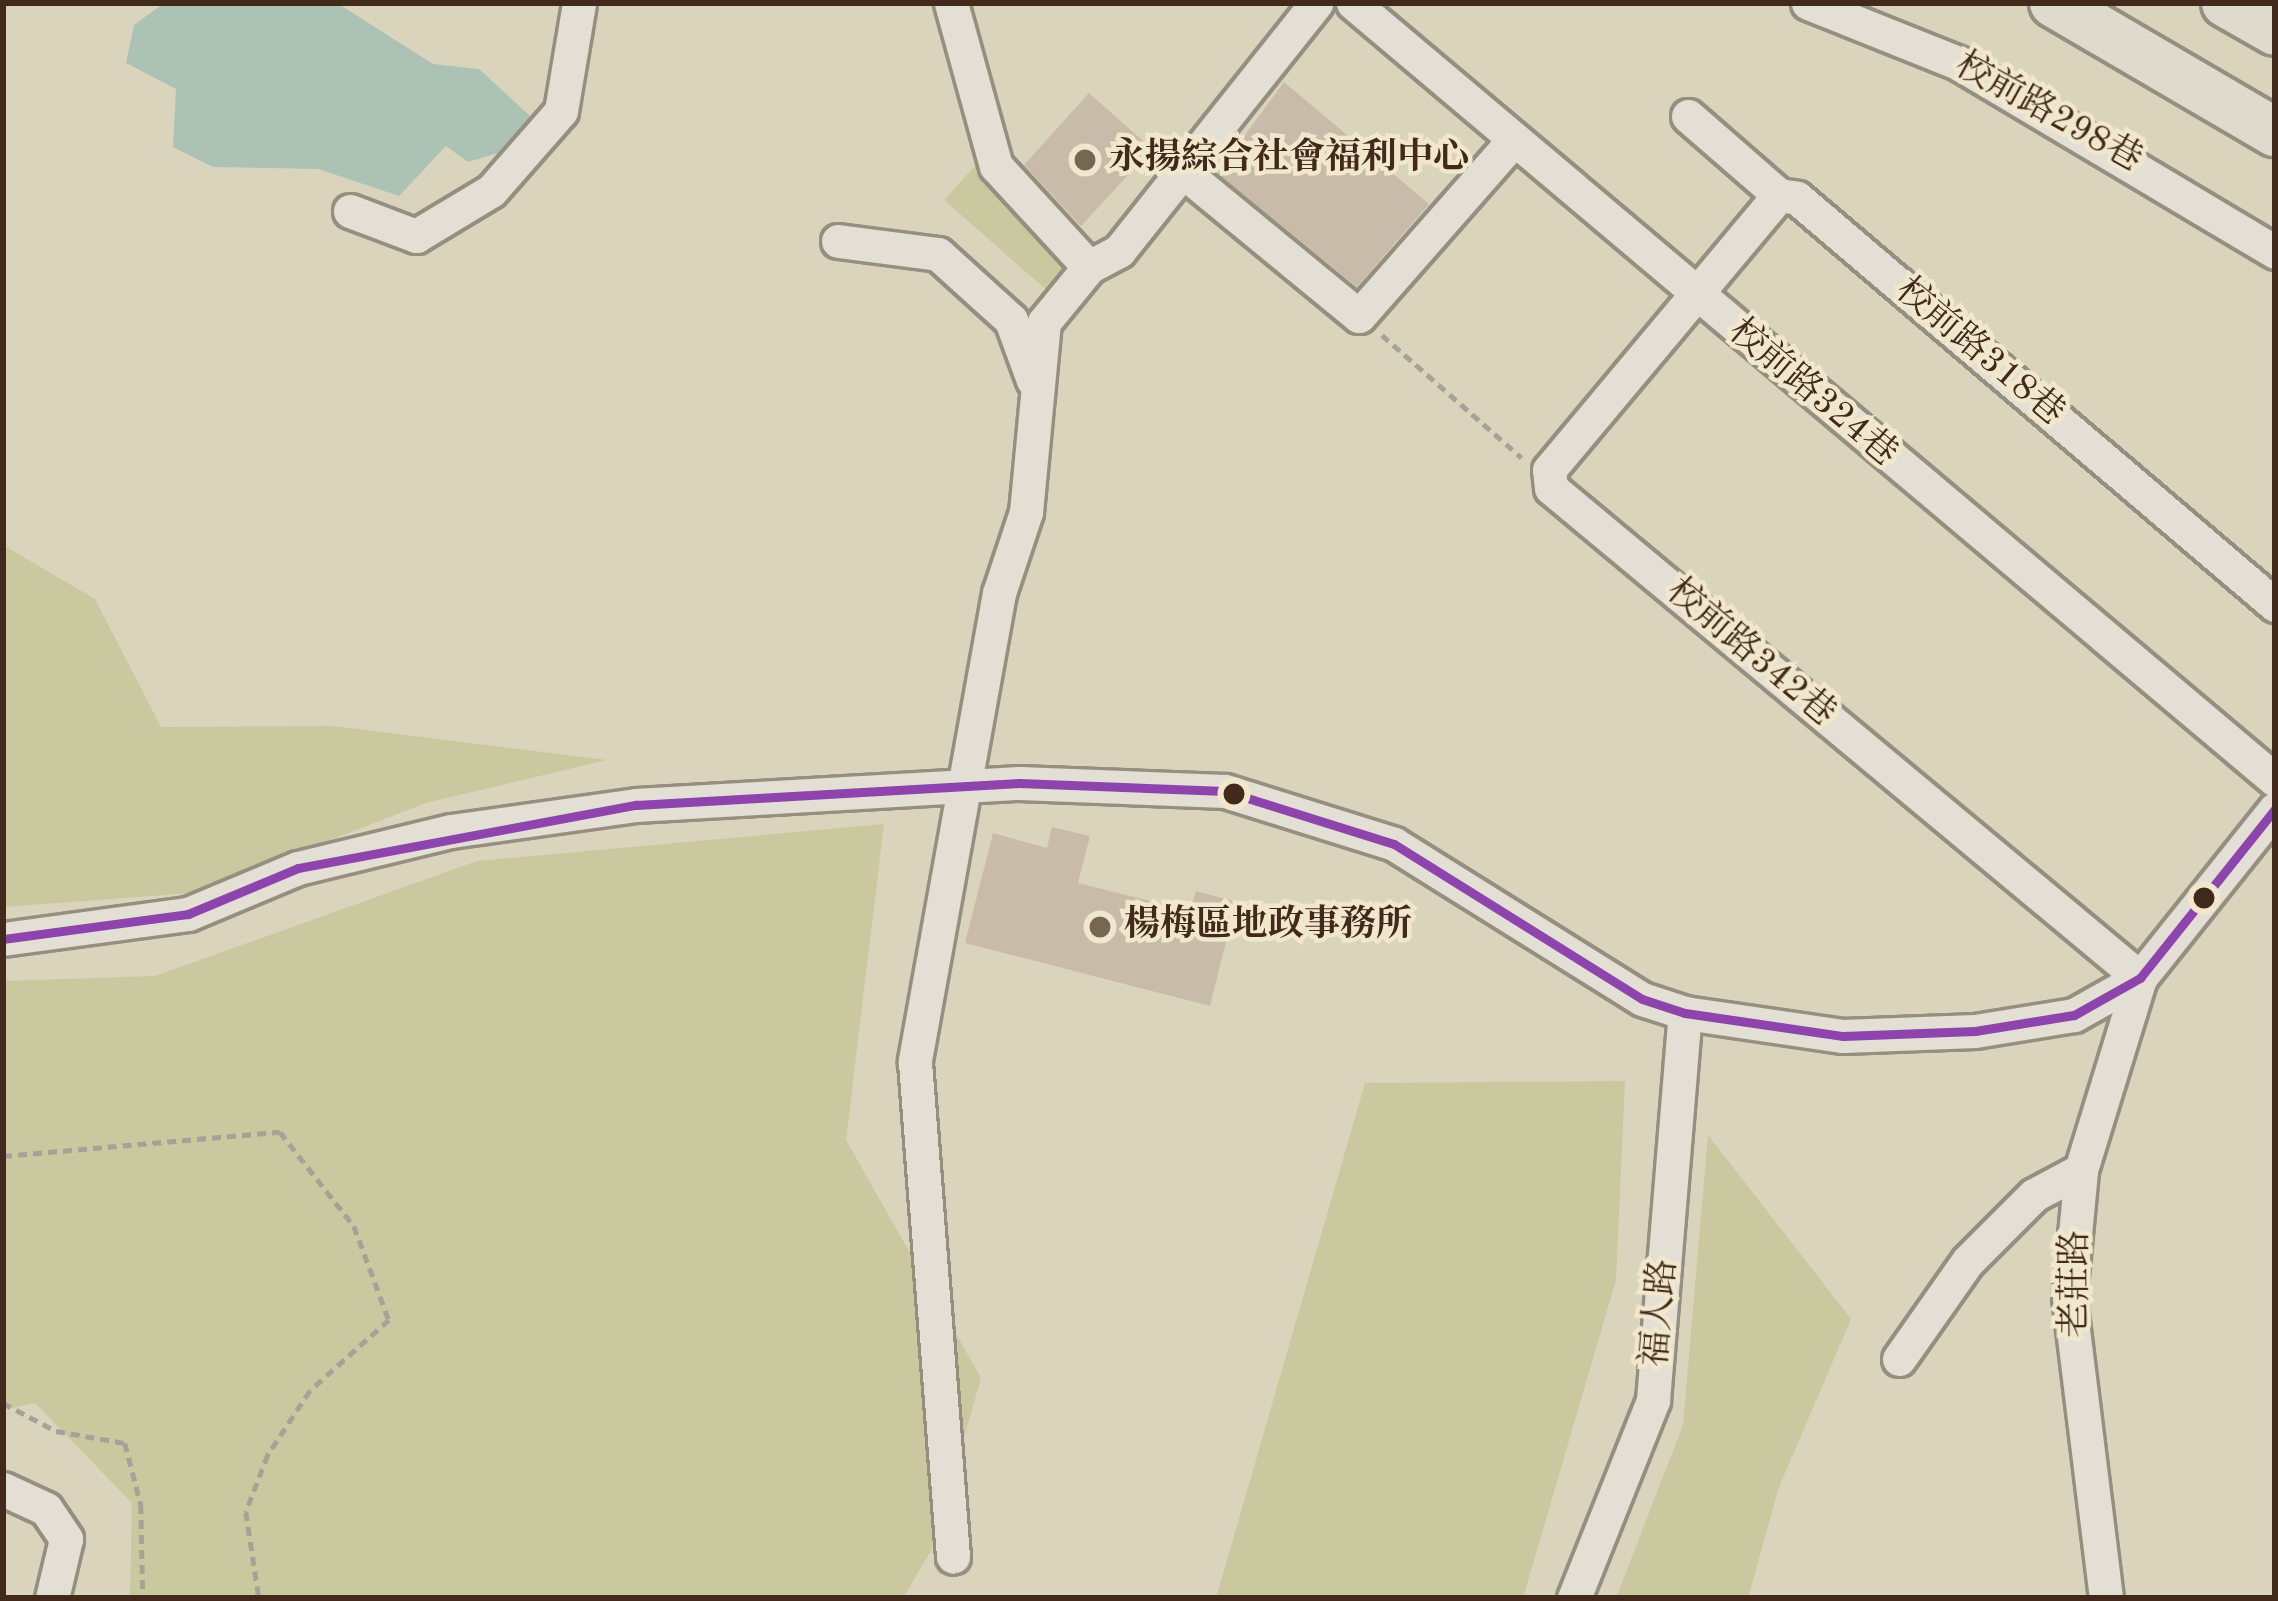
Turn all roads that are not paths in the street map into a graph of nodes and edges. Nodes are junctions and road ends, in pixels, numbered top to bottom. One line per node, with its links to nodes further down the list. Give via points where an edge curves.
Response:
1 (579, 3): 14 (street, via 561,111 490,190 416,236)
2 (951, 3): 17 (street, via 996,166)
3 (1316, 3): 12 (street)
4 (1353, 3): 11 (street, 校前路324巷)
5 (1808, 3): 16 (street, 校前路298巷, via 1958,63)
6 (2054, 3): 10 (highway)
7 (2226, 3): 8 (highway)
8 (2275, 32)
9 (1688, 116): 13 (street, 校前路318巷)
10 (2275, 133)
11 (1511, 143): 12 (street, via 1360,316); 18 (street, 校前路324巷)
12 (1181, 170): 17 (street, via 1119,251)
13 (1779, 195): 18 (street); 20 (street, 校前路318巷, via 1797,198)
14 (350, 211)
15 (838, 241): 19 (street, via 938,254 1010,320)
16 (2275, 252)
17 (1089, 267): 19 (street, via 1044,322)
18 (1696, 297): 21 (street, 校前路324巷); 25 (street, 校前路342巷, via 1546,478)
19 (1040, 398): 22 (street)
20 (2275, 605)
21 (2275, 780)
22 (962, 786): 24 (street, via 637,805 451,831 298,868 188,914); 26 (street, via 1225,791 1301,812 1474,884 1642,999); 30 (street, via 915,1062)
23 (2275, 809): 25 (street)
24 (3, 939)
25 (2140, 978): 26 (street, via 2074,1015 1975,1031 1843,1036); 27 (street, 老莊路)
26 (1685, 1013): 32 (street, 福人路, via 1654,1400)
27 (2081, 1170): 28 (street, via 2034,1195 1968,1261); 33 (street, 老莊路, via 2069,1298)
28 (1899, 1359)
29 (3, 1489): 31 (street, via 46,1509 65,1539)
30 (953, 1557)
31 (52, 1598)
32 (1574, 1598)
33 (2106, 1598)

